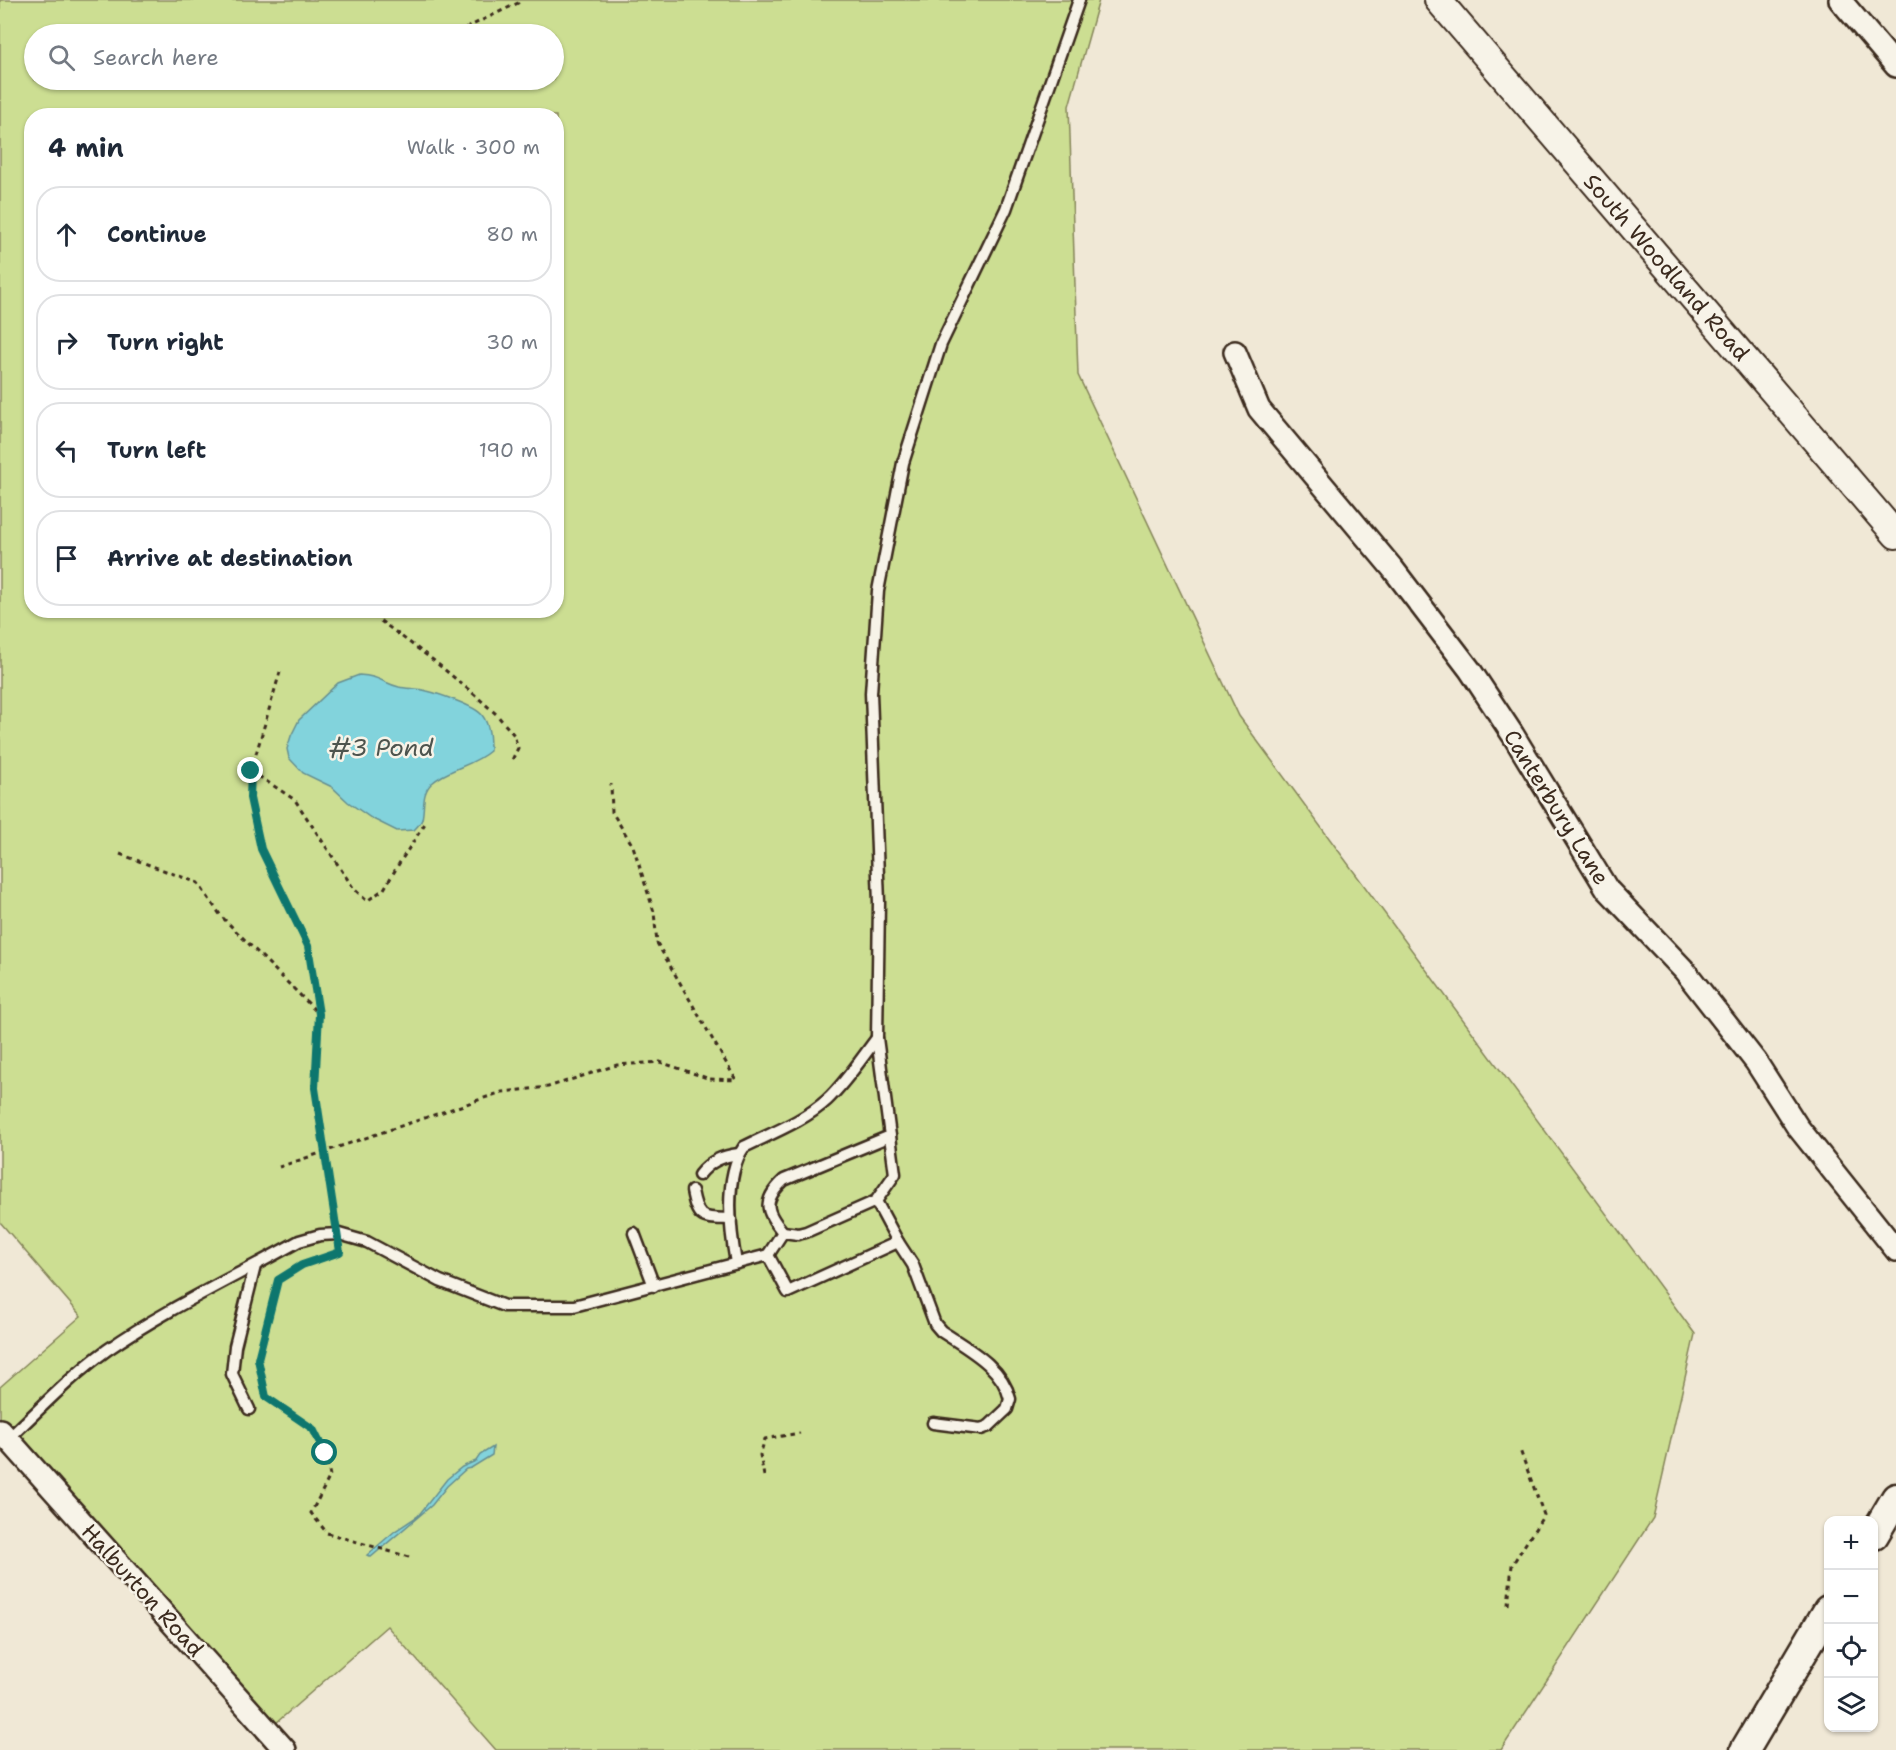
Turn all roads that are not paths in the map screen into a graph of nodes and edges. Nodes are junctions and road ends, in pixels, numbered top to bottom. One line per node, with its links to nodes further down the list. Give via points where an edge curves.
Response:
1 (1079, 0): 7 (lane, via 1006,209 941,344 903,463 878,591 871,693 879,902)
2 (1438, 0): 6 (street, South Woodland Road)
3 (1840, 0): 4 (street)
4 (1896, 66)
5 (1235, 352): 17 (street, Canterbury Lane, via 1259,409 1393,569 1470,670 1607,889 1691,979 1756,1062 1797,1126)
6 (1896, 535)
7 (877, 1038): 8 (lane); 9 (lane, via 827,1100 807,1115 744,1147)
8 (890, 1136): 12 (lane, via 895,1174); 14 (lane, via 784,1180 771,1193 767,1206 772,1220)
9 (739, 1154): 10 (lane, via 718,1158); 13 (lane, via 733,1170)
10 (699, 1175)
11 (692, 1191): 13 (lane, via 701,1215)
12 (876, 1201): 14 (lane, via 806,1232); 16 (lane)
13 (731, 1219): 19 (lane)
14 (783, 1232): 18 (lane)
15 (634, 1233): 21 (lane)
16 (898, 1242): 18 (lane, via 788,1292); 23 (lane, via 913,1265 935,1324 995,1370 1010,1399 1006,1409 981,1429)
17 (1896, 1250)
18 (768, 1255): 19 (lane)
19 (736, 1263): 21 (lane)
20 (255, 1266): 21 (lane, via 299,1242 320,1234 336,1234 367,1242 440,1281 504,1306 574,1306); 22 (lane, via 232,1374); 24 (lane, via 105,1352)
21 (654, 1286)
22 (249, 1409)
23 (933, 1423)
24 (4, 1435): 28 (street, Halburton Road)
25 (1896, 1498): 26 (main road)
26 (1878, 1528)
27 (1824, 1617): 29 (main road)
28 (285, 1750)
29 (1745, 1750)

